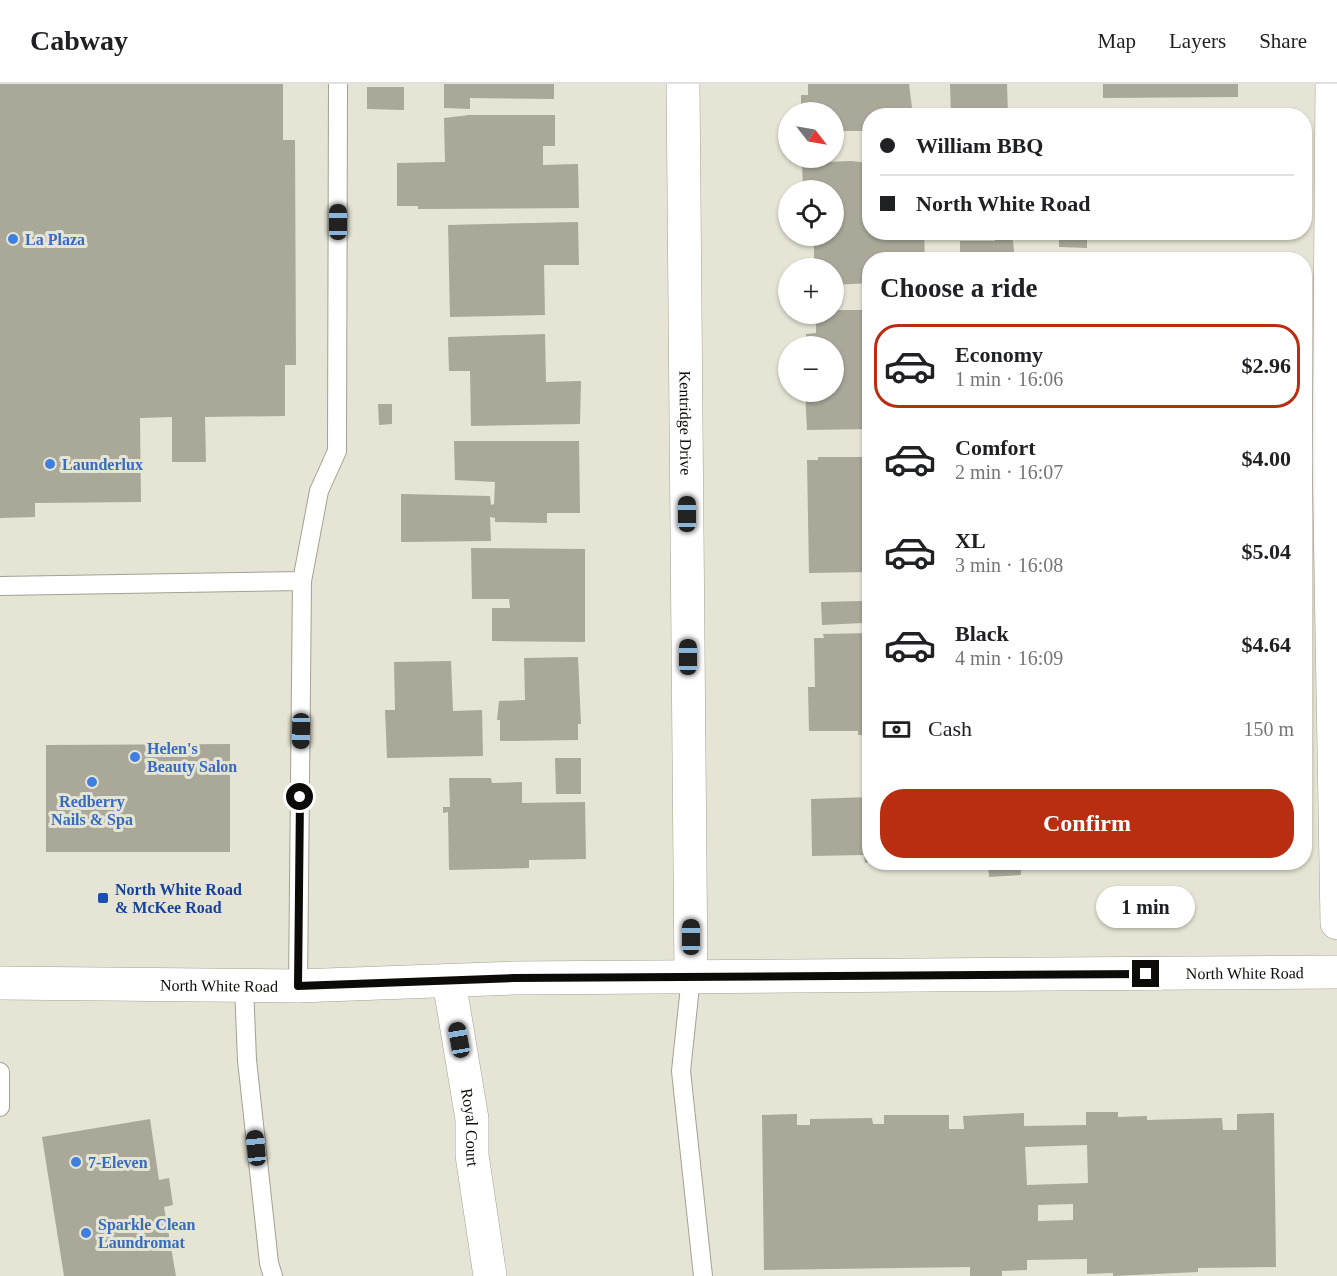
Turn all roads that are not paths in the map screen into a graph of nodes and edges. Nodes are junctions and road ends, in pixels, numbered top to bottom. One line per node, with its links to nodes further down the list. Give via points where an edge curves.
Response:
1 (338, 84): 5 (lane, via 337,451 319,491)
2 (683, 84): 9 (street, Kentridge Drive)
3 (1332, 84): 4 (street)
4 (1333, 460): 7 (street)
5 (302, 580): 6 (lane); 13 (lane)
6 (0, 586)
7 (1337, 923)
8 (1337, 972): 9 (street, North White Road)
9 (691, 977): 10 (street, North White Road); 18 (lane, via 681,1071)
10 (449, 981): 13 (street, North White Road); 17 (street, Royal Court, via 472,1119 472,1155)
11 (0, 983): 12 (street, North White Road)
12 (244, 986): 13 (street, North White Road); 16 (lane, via 247,1060)
13 (298, 986)
14 (0, 1072): 15 (lane)
15 (0, 1107)
16 (273, 1276)
17 (490, 1276)
18 (703, 1276)

